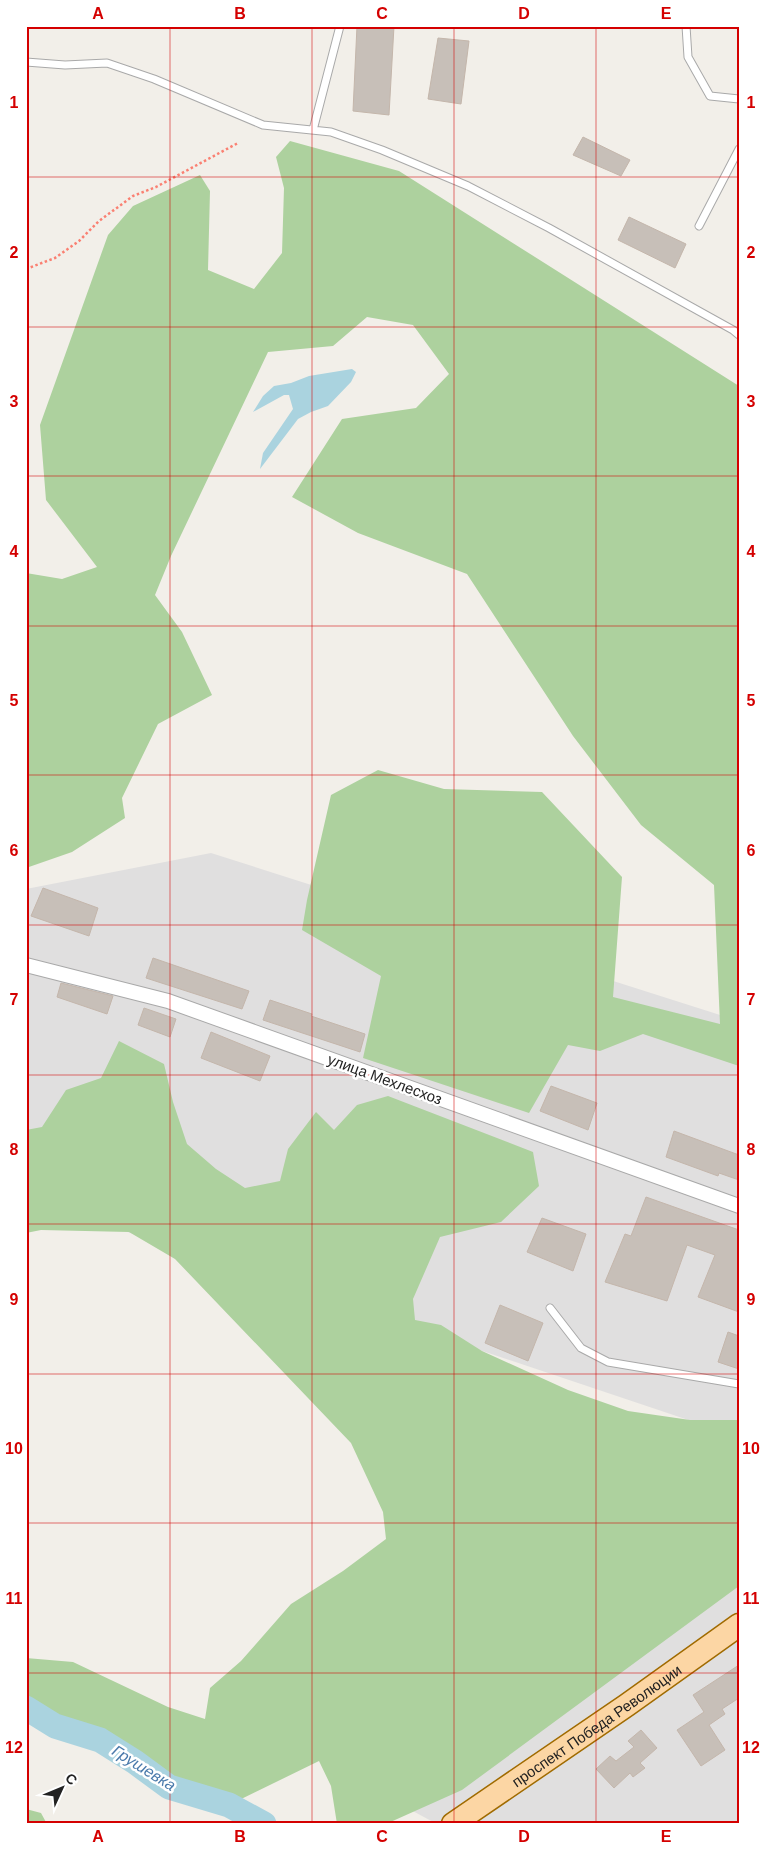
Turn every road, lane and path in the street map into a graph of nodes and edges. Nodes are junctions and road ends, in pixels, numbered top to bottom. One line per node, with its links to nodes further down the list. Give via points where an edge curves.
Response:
1 (340, 26): 5 (lane)
2 (686, 26): 4 (lane, via 688,57 710,96)
3 (26, 62): 5 (lane, via 65,65 107,63 263,125)
4 (739, 99)
5 (313, 130): 10 (lane, via 331,132 382,150 468,186 550,228)
6 (238, 142): 9 (path, via 156,187 133,196 55,258)
7 (739, 149): 8 (lane)
8 (700, 226)
9 (26, 269)
10 (739, 335)
11 (26, 965): 12 (street, улица Мехлесхоз, via 168,1001)
12 (739, 1206)
13 (550, 1308): 14 (lane, via 581,1348 608,1362)
14 (739, 1384)
15 (739, 1625): 16 (main road, проспект Победа Революции)
16 (453, 1824)

